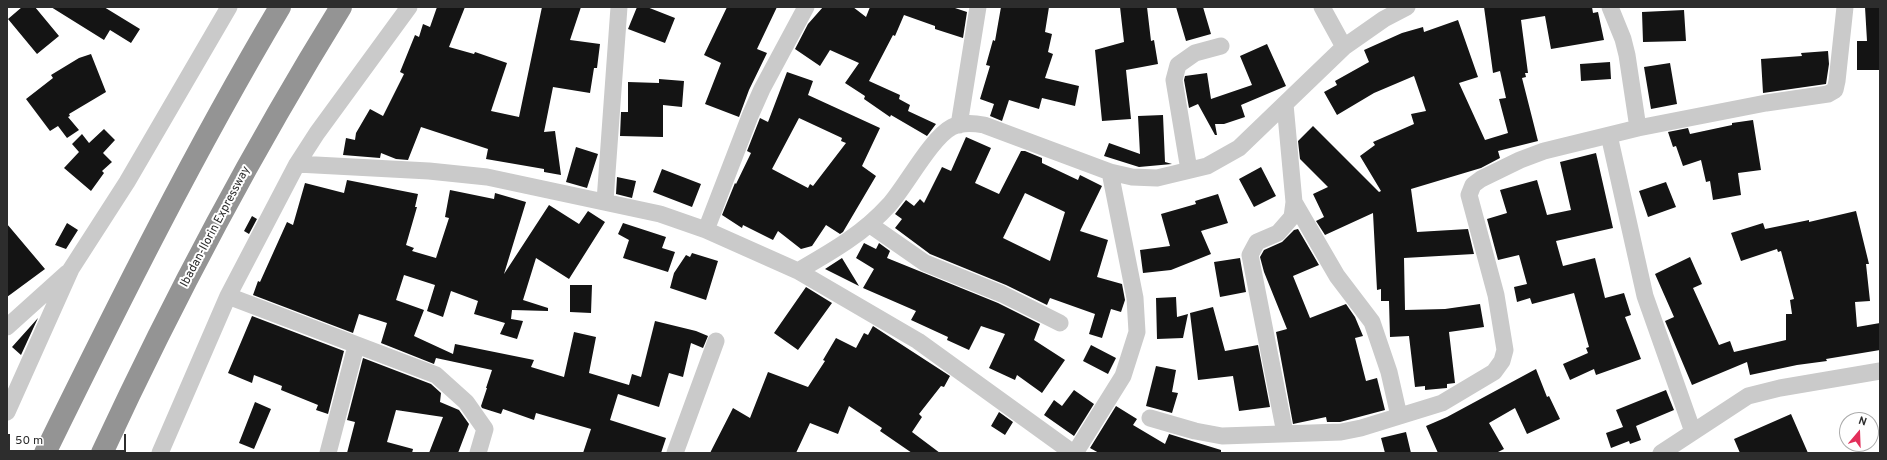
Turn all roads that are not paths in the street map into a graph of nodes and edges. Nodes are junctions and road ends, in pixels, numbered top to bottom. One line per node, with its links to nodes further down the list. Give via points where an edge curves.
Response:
1 (229, 7): 25 (street, via 127,182)
2 (280, 7): 38 (highway, via 245,66 131,279)
3 (341, 7): 39 (highway, Ibadan-Ilorin Expressway, via 271,125 197,259)
4 (409, 7): 18 (street)
5 (618, 7): 21 (street)
6 (806, 7): 24 (street, via 750,116)
7 (978, 7): 15 (street)
8 (1322, 7): 13 (street)
9 (1407, 7): 13 (street, via 1384,19)
10 (1610, 7): 16 (street, via 1627,55)
11 (1845, 7): 16 (street, via 1835,90 1828,94 1766,103)
12 (1221, 46): 19 (street, via 1195,53 1178,65 1174,80)
13 (1344, 47): 14 (street)
14 (1285, 104): 19 (street, via 1234,151 1207,166); 22 (street)
15 (959, 125): 20 (street, via 984,125); 23 (street, via 951,128 936,142 889,205)
16 (1638, 128): 17 (street)
17 (1609, 135): 34 (street, via 1544,150 1473,185 1469,195 1496,295 1505,350 1502,361 1494,372 1442,403); 36 (street, via 1645,296)
18 (297, 164): 21 (street, via 429,171 487,177); 27 (street)
19 (1188, 170): 20 (street, via 1157,178 1132,177)
20 (1110, 172): 44 (street, via 1135,298 1137,332 1123,376)
21 (605, 201): 24 (street, via 660,214)
22 (1294, 202): 34 (street, via 1337,276 1372,322 1389,372); 37 (street, via 1292,217 1278,233 1257,242 1250,255)
23 (869, 224): 26 (street, via 850,240); 28 (street, via 925,263 1002,294)
24 (706, 230): 26 (street)
25 (71, 269): 29 (street); 33 (street)
26 (798, 271): 44 (street, via 918,341)
27 (228, 296): 31 (street); 40 (street)
28 (1060, 323)
29 (7, 327)
30 (716, 341): 43 (street)
31 (356, 346): 41 (street); 42 (street, via 436,375 466,402 485,429)
32 (1880, 370): 36 (street, via 1748,396)
33 (7, 412)
34 (1399, 416): 37 (street, via 1348,431)
35 (1150, 418): 37 (street, via 1222,436)
36 (1692, 432): 45 (street)
37 (1285, 433)
38 (45, 453)
39 (102, 453)
40 (160, 453)
41 (328, 453)
42 (478, 453)
43 (675, 453)
44 (1074, 453)
45 (1661, 453)

